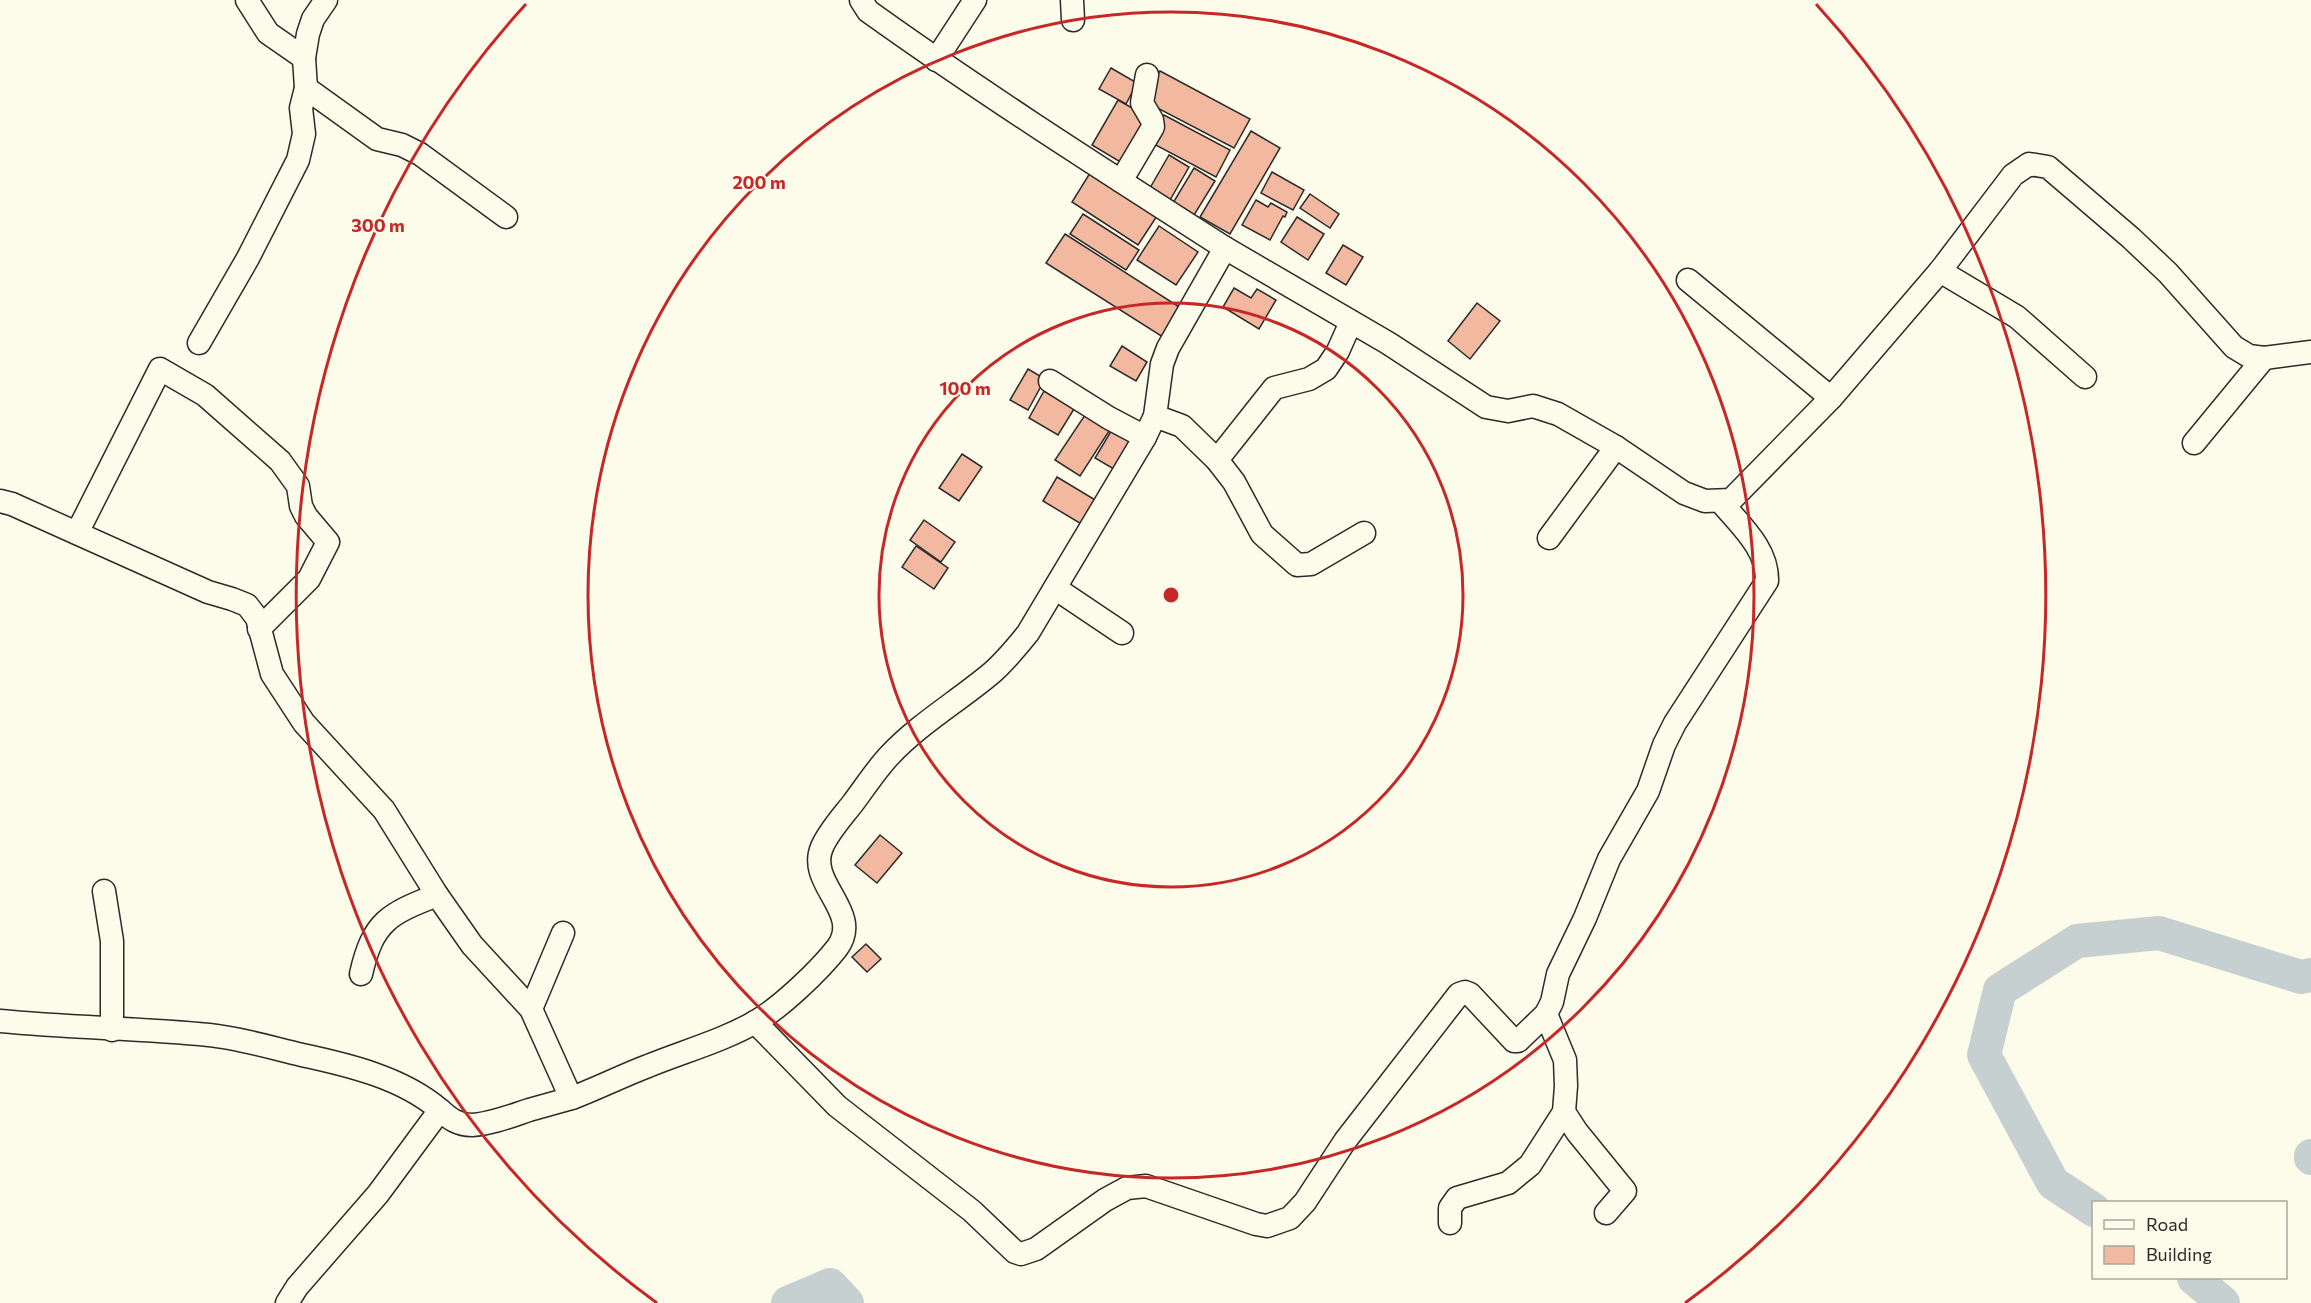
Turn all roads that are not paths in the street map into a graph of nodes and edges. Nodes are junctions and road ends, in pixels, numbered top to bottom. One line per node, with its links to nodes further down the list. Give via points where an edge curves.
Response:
1 (248, 0): 5 (street, via 268,33)
2 (326, 0): 5 (street, via 313,19)
3 (861, 0): 6 (street, via 868,10)
4 (975, 0): 6 (street)
5 (304, 58): 8 (street)
6 (936, 60): 9 (street)
7 (1147, 75): 9 (street, via 1142,103 1153,126)
8 (306, 88): 10 (street, via 377,139 420,154); 15 (street, via 301,108 304,134 298,160)
9 (1121, 181): 11 (street)
10 (506, 217)
11 (1225, 248): 14 (street); 21 (street, via 1168,348)
12 (1940, 271): 17 (street, via 2013,175 2029,164 2048,167 2168,273 2234,347); 18 (street, via 2017,317); 20 (street)
13 (1688, 280): 20 (street)
14 (1351, 322): 24 (street, via 1486,407 1508,411 1533,406 1558,414); 25 (street, via 1326,369 1309,379 1274,388)
15 (199, 342)
16 (2311, 352): 17 (street)
17 (2264, 358): 23 (street)
18 (2085, 377)
19 (1050, 381): 22 (street)
20 (1831, 398): 27 (street, via 1731,500)
21 (1155, 416): 22 (street); 25 (street, via 1182,426)
22 (1145, 437): 31 (street)
23 (2194, 443)
24 (1616, 447): 27 (street, via 1684,493); 30 (street)
25 (1217, 460): 29 (street, via 1234,482 1262,534 1297,566 1311,564)
26 (0, 501): 28 (street)
27 (1721, 502): 39 (street, via 1759,550 1767,567 1767,581 1672,730 1648,791 1609,859 1558,974)
28 (77, 533): 32 (street, via 208,592 247,605 257,618); 32 (street, via 160,369 205,396 280,461 298,486 306,516 328,542 309,579)
29 (1364, 533)
30 (1549, 538)
31 (1055, 588): 33 (street); 41 (street, via 1028,633 1004,662 889,756 841,818 822,847 818,861 823,881 838,904 844,934 838,947 808,978)
32 (259, 629): 35 (street, via 272,674 304,723 384,810)
33 (1122, 633)
34 (104, 891): 42 (street, via 112,941)
35 (437, 895): 37 (street, via 386,919 375,933); 38 (street, via 472,945)
36 (563, 933): 38 (street)
37 (361, 974)
38 (531, 1009): 43 (street)
39 (1546, 1014): 41 (street, via 1514,1041 1470,994 1460,994 1290,1218 1267,1226 1256,1224 1146,1186 1127,1188 1036,1249 1021,1254 837,1106); 45 (street, via 1564,1060)
40 (0, 1021): 42 (street)
41 (755, 1022): 43 (street)
42 (112, 1030): 44 (street, via 211,1035 323,1059 393,1083)
43 (570, 1098): 44 (street, via 473,1125 454,1121)
44 (440, 1110): 48 (street, via 378,1194)
45 (1564, 1112): 46 (street, via 1625,1191); 47 (street, via 1530,1165 1508,1183 1457,1198 1450,1208)
46 (1606, 1213)
47 (1450, 1222)
48 (287, 1303)

